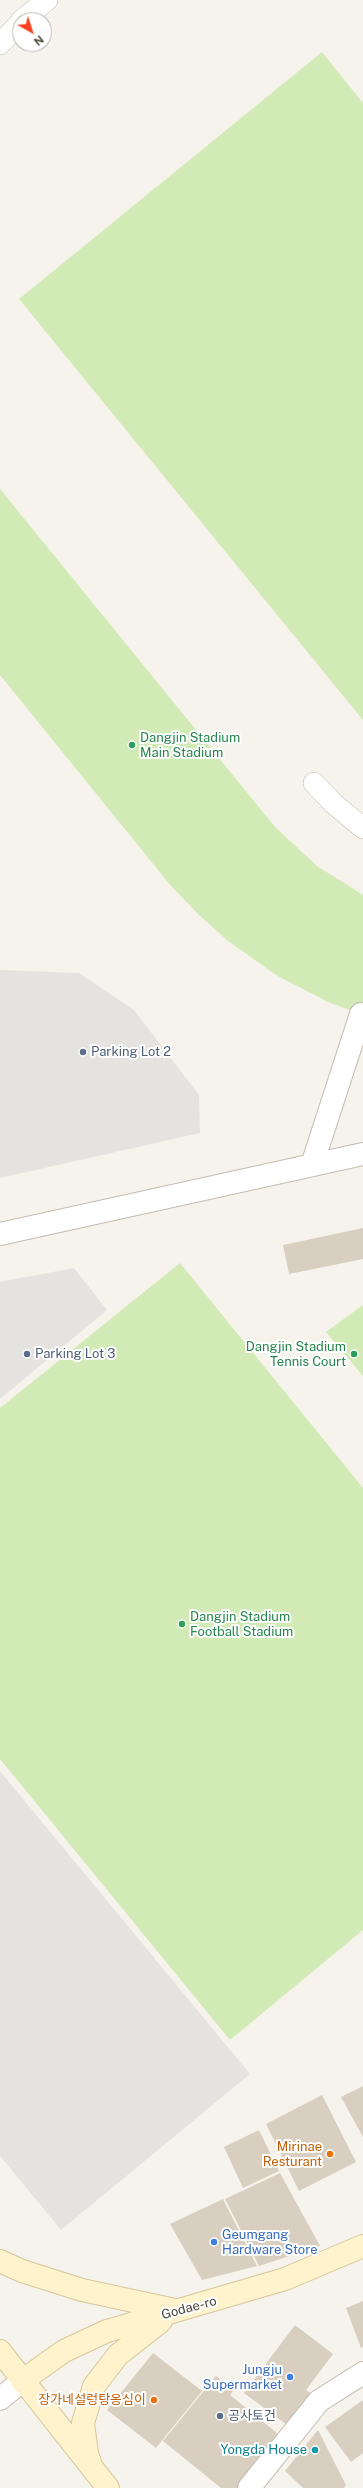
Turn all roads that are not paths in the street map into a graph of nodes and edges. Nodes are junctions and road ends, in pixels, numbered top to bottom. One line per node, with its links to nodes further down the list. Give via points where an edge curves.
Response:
1 (47, 0): 2 (lane)
2 (32, 12)
3 (12, 31): 4 (lane)
4 (0, 44)
5 (314, 783): 6 (lane)
6 (363, 828)
7 (362, 1011): 9 (street)
8 (363, 1154): 9 (street)
9 (312, 1166): 10 (street)
10 (0, 1234)
11 (363, 2246): 13 (street, Godae-ro, via 285,2279)
12 (0, 2261): 13 (street, via 82,2290)
13 (178, 2311): 16 (street, Godae-ro, via 107,2331 77,2343); 18 (street, via 128,2346 110,2364 94,2386 83,2423)
14 (0, 2351): 16 (street)
15 (363, 2373): 20 (street, via 320,2401)
16 (22, 2381): 17 (street); 18 (street)
17 (0, 2399)
18 (91, 2466): 19 (street)
19 (108, 2488)
20 (249, 2488)

